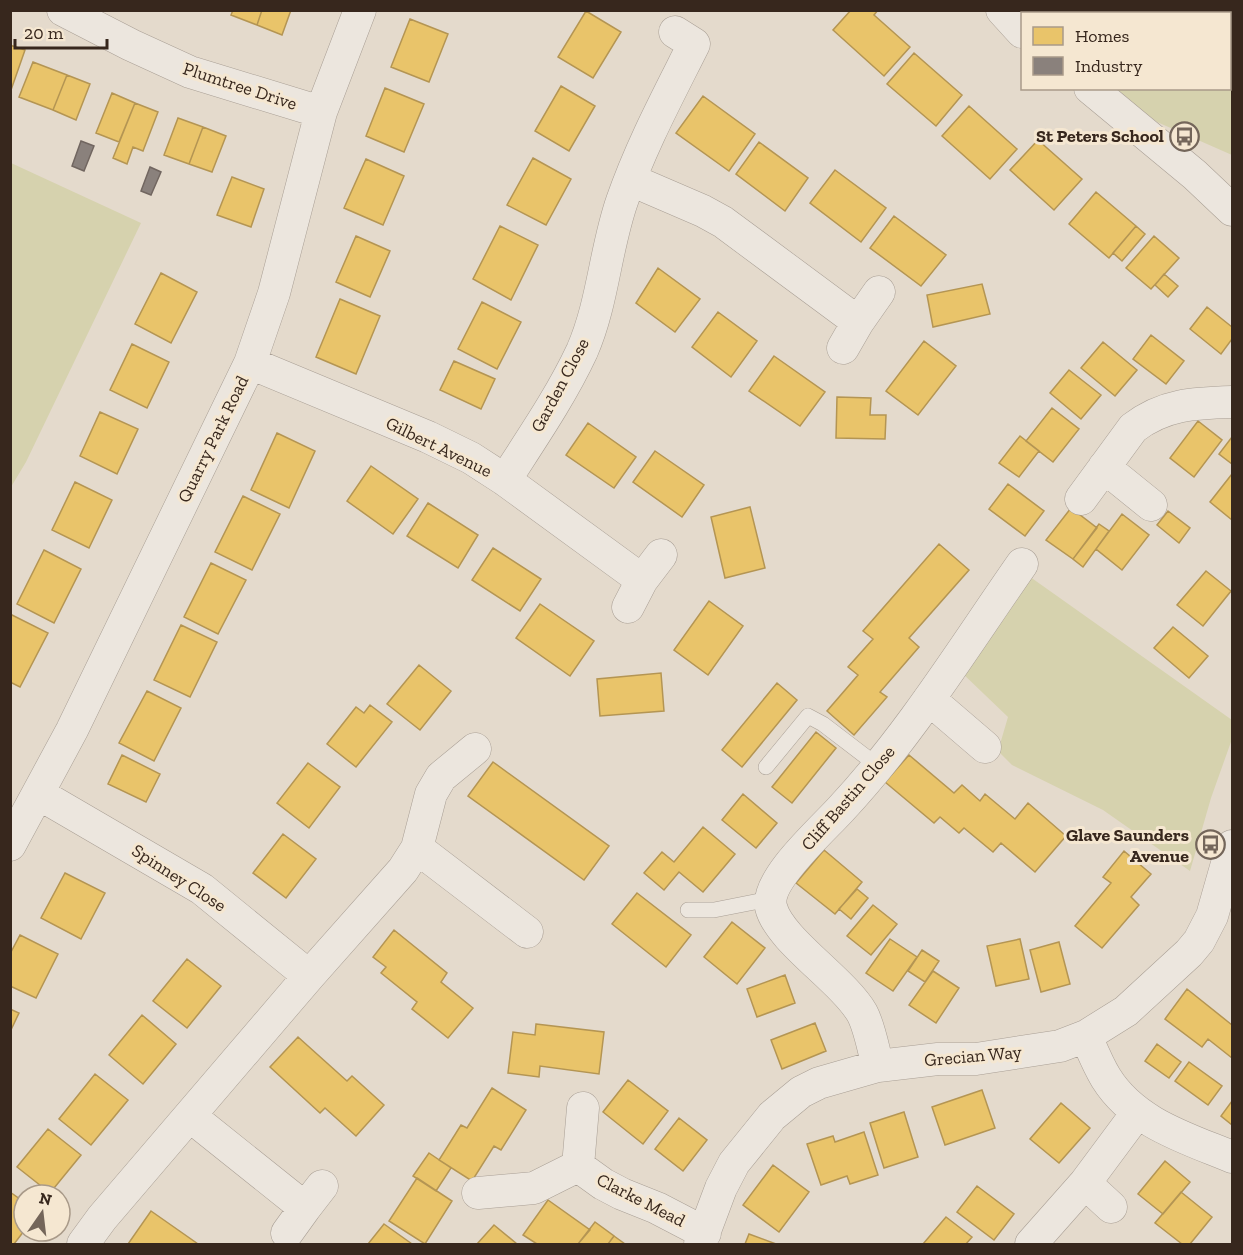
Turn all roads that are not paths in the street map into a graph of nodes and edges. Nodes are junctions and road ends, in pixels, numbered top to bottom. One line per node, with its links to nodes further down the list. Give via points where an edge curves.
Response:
1 (63, 10): 7 (street, Plumtree Drive, via 190,72)
2 (360, 10): 7 (street, Quarry Park Road)
3 (1002, 10): 4 (street)
4 (1021, 30)
5 (695, 44): 8 (street, Garden Close, via 640,150)
6 (1092, 90): 9 (street)
7 (321, 112): 11 (street, Quarry Park Road, via 274,293)
8 (631, 180): 10 (street, via 723,222 850,335); 14 (street, Garden Close, via 582,351)
9 (1233, 210)
10 (879, 292)
11 (250, 363): 14 (street, Gilbert Avenue, via 428,437); 26 (street, Quarry Park Road)
12 (1233, 402): 13 (street, via 1175,406 1143,420)
13 (1104, 467): 15 (street); 16 (street)
14 (505, 480): 19 (street, Gilbert Avenue)
15 (1080, 499)
16 (1150, 505)
17 (661, 555): 19 (street)
18 (1022, 564): 21 (street, Cliff Bastin Close)
19 (642, 580): 20 (street)
20 (628, 607)
21 (929, 699): 22 (street); 24 (street, Cliff Bastin Close)
22 (985, 747)
23 (475, 749): 29 (street, via 433,769 431,794)
24 (878, 766): 25 (lane, via 808,716); 30 (street, Cliff Bastin Close, via 792,862)
25 (766, 767)
26 (39, 794): 27 (street, Quarry Park Road); 33 (street, Spinney Close, via 202,889)
27 (10, 845)
28 (1233, 846): 34 (street, Grecian Way, via 1212,916 1199,941 1126,1011)
29 (417, 848): 32 (street); 33 (street, via 403,870)
30 (770, 899): 31 (lane, via 714,910); 35 (street, via 783,930 841,986 862,1014)
31 (688, 910)
32 (527, 932)
33 (309, 976): 38 (street)
34 (1086, 1036): 35 (street, Grecian Way, via 1026,1052); 37 (street, via 1105,1077)
35 (878, 1066): 45 (street, Grecian Way, via 819,1083 772,1116 734,1163)
36 (583, 1108): 40 (street, Clarke Mead)
37 (1137, 1113): 39 (street); 41 (street)
38 (190, 1116): 44 (street, via 314,1197); 46 (street)
39 (1233, 1157)
40 (578, 1166): 42 (street, Clarke Mead, via 534,1188); 45 (street, Clarke Mead, via 603,1184 657,1208)
41 (1085, 1183): 43 (street); 47 (street)
42 (478, 1193)
43 (1111, 1207)
44 (287, 1233)
45 (702, 1239)
46 (83, 1245)
47 (1031, 1245)

